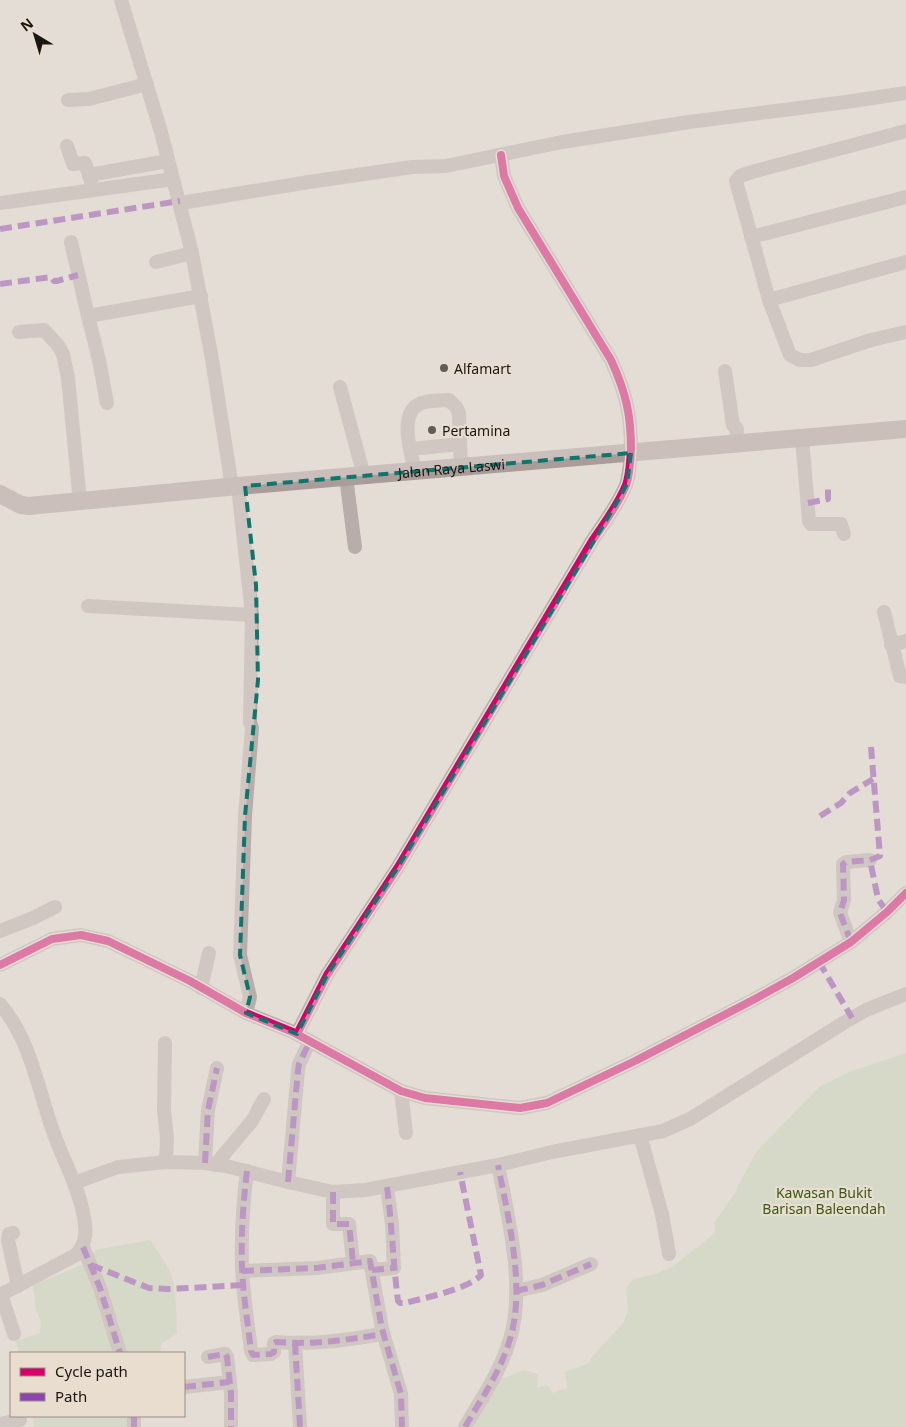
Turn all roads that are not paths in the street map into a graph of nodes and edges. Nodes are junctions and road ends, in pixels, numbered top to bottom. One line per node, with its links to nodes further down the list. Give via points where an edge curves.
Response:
1 (121, 0): 2 (street)
2 (147, 84): 4 (street, via 89,99); 8 (street)
3 (906, 93): 7 (street, via 689,122)
4 (68, 100)
5 (906, 131): 15 (street, via 740,176 736,181 737,188)
6 (66, 146): 9 (street, via 74,165 85,163)
7 (501, 155): 14 (street, via 446,166 412,167); 33 (street, via 504,176 518,208 611,360 621,383 629,412)
8 (168, 161): 9 (street); 10 (street)
9 (89, 175): 11 (street)
10 (173, 179): 11 (street); 14 (street)
11 (93, 190): 13 (street)
12 (906, 197): 15 (street)
13 (0, 203)
14 (180, 203): 17 (street)
15 (751, 238): 21 (street)
16 (71, 242): 22 (street)
17 (192, 253): 18 (street); 20 (street)
18 (156, 262)
19 (906, 262): 21 (street)
20 (201, 296): 22 (street); 37 (street)
21 (769, 300): 24 (street, via 790,355 800,360 811,360)
22 (88, 316): 27 (street)
23 (19, 332): 39 (street, via 44,330 63,354)
24 (906, 332)
25 (725, 371): 31 (street, via 733,425 737,429)
26 (340, 387): 36 (street)
27 (107, 403)
28 (906, 429): 29 (main road, Jalan Raya Laswi)
29 (802, 438): 31 (main road, Jalan Raya Laswi); 40 (street, via 809,521 811,524 838,523)
30 (460, 444): 32 (street); 32 (street, via 456,407 449,400 424,402 408,415); 34 (street)
31 (736, 444): 33 (main road, Jalan Raya Laswi)
32 (411, 449): 35 (street)
33 (630, 454): 34 (main road, Jalan Raya Laswi); 59 (street, via 630,472 616,504 398,867 328,975)
34 (461, 468): 35 (main road, Jalan Raya Laswi)
35 (415, 472): 36 (main road, Jalan Raya Laswi)
36 (355, 477): 37 (main road, Jalan Raya Laswi); 41 (street)
37 (238, 486): 39 (main road, Jalan Raya Laswi); 44 (street)
38 (1, 496): 39 (main road, Jalan Raya Laswi, via 29,506)
39 (80, 502)
40 (844, 534)
41 (355, 547)
42 (88, 606): 44 (street)
43 (884, 612): 46 (street)
44 (253, 613): 58 (street, via 252,728 240,955 250,997)
45 (906, 641): 46 (street)
46 (891, 645): 47 (street, via 900,676)
47 (906, 677)
48 (870, 860): 52 (street, via 843,864 844,900 840,913)
49 (906, 893): 52 (street)
50 (55, 907): 51 (street)
51 (0, 931)
52 (851, 942): 63 (street, via 753,1000 547,1103 520,1108 425,1098)
53 (209, 953): 55 (street)
54 (0, 965): 55 (street, via 52,939 81,935 108,941)
55 (201, 988): 58 (street)
56 (906, 994): 66 (street, via 845,1022 690,1119 663,1131)
57 (0, 1004): 72 (street, via 16,1026 26,1048)
58 (246, 1013): 59 (street)
59 (297, 1034): 60 (street)
60 (310, 1041): 63 (street); 71 (street, via 298,1070)
61 (165, 1043): 67 (street)
62 (217, 1068): 68 (street, via 208,1110)
63 (401, 1091): 65 (street)
64 (264, 1098): 68 (street, via 252,1121)
65 (406, 1132)
66 (640, 1135): 69 (street); 77 (street, via 662,1214)
67 (166, 1162): 68 (street); 72 (street, via 118,1167)
68 (215, 1165): 70 (street)
69 (498, 1165): 73 (street); 83 (street)
70 (247, 1171): 71 (street); 81 (street)
71 (288, 1182): 74 (street)
72 (74, 1183): 76 (street, via 83,1213)
73 (387, 1187): 74 (street); 80 (street, via 394,1268)
74 (333, 1192): 78 (street, via 333,1224 349,1224)
75 (13, 1233): 82 (street, via 9,1234 8,1240)
76 (83, 1247): 82 (street, via 76,1256); 88 (street, via 100,1288)
77 (669, 1254)
78 (353, 1262): 80 (street, via 369,1260); 81 (street, via 317,1268)
79 (591, 1264): 83 (street, via 542,1285)
80 (372, 1270): 86 (street)
81 (242, 1271): 87 (street, via 253,1355 271,1354 275,1342)
82 (18, 1286): 84 (street)
83 (516, 1291): 97 (street, via 516,1315 500,1367)
84 (1, 1295): 85 (street)
85 (14, 1334)
86 (383, 1334): 87 (street, via 343,1341); 96 (street, via 401,1394)
87 (296, 1343): 95 (street)
88 (120, 1352)
89 (208, 1357): 90 (street, via 226,1355)
90 (229, 1382): 91 (street); 94 (street)
91 (185, 1387)
92 (20, 1420): 93 (street)
93 (0, 1424)
94 (231, 1427)
95 (300, 1427)
96 (402, 1427)
97 (465, 1427)

